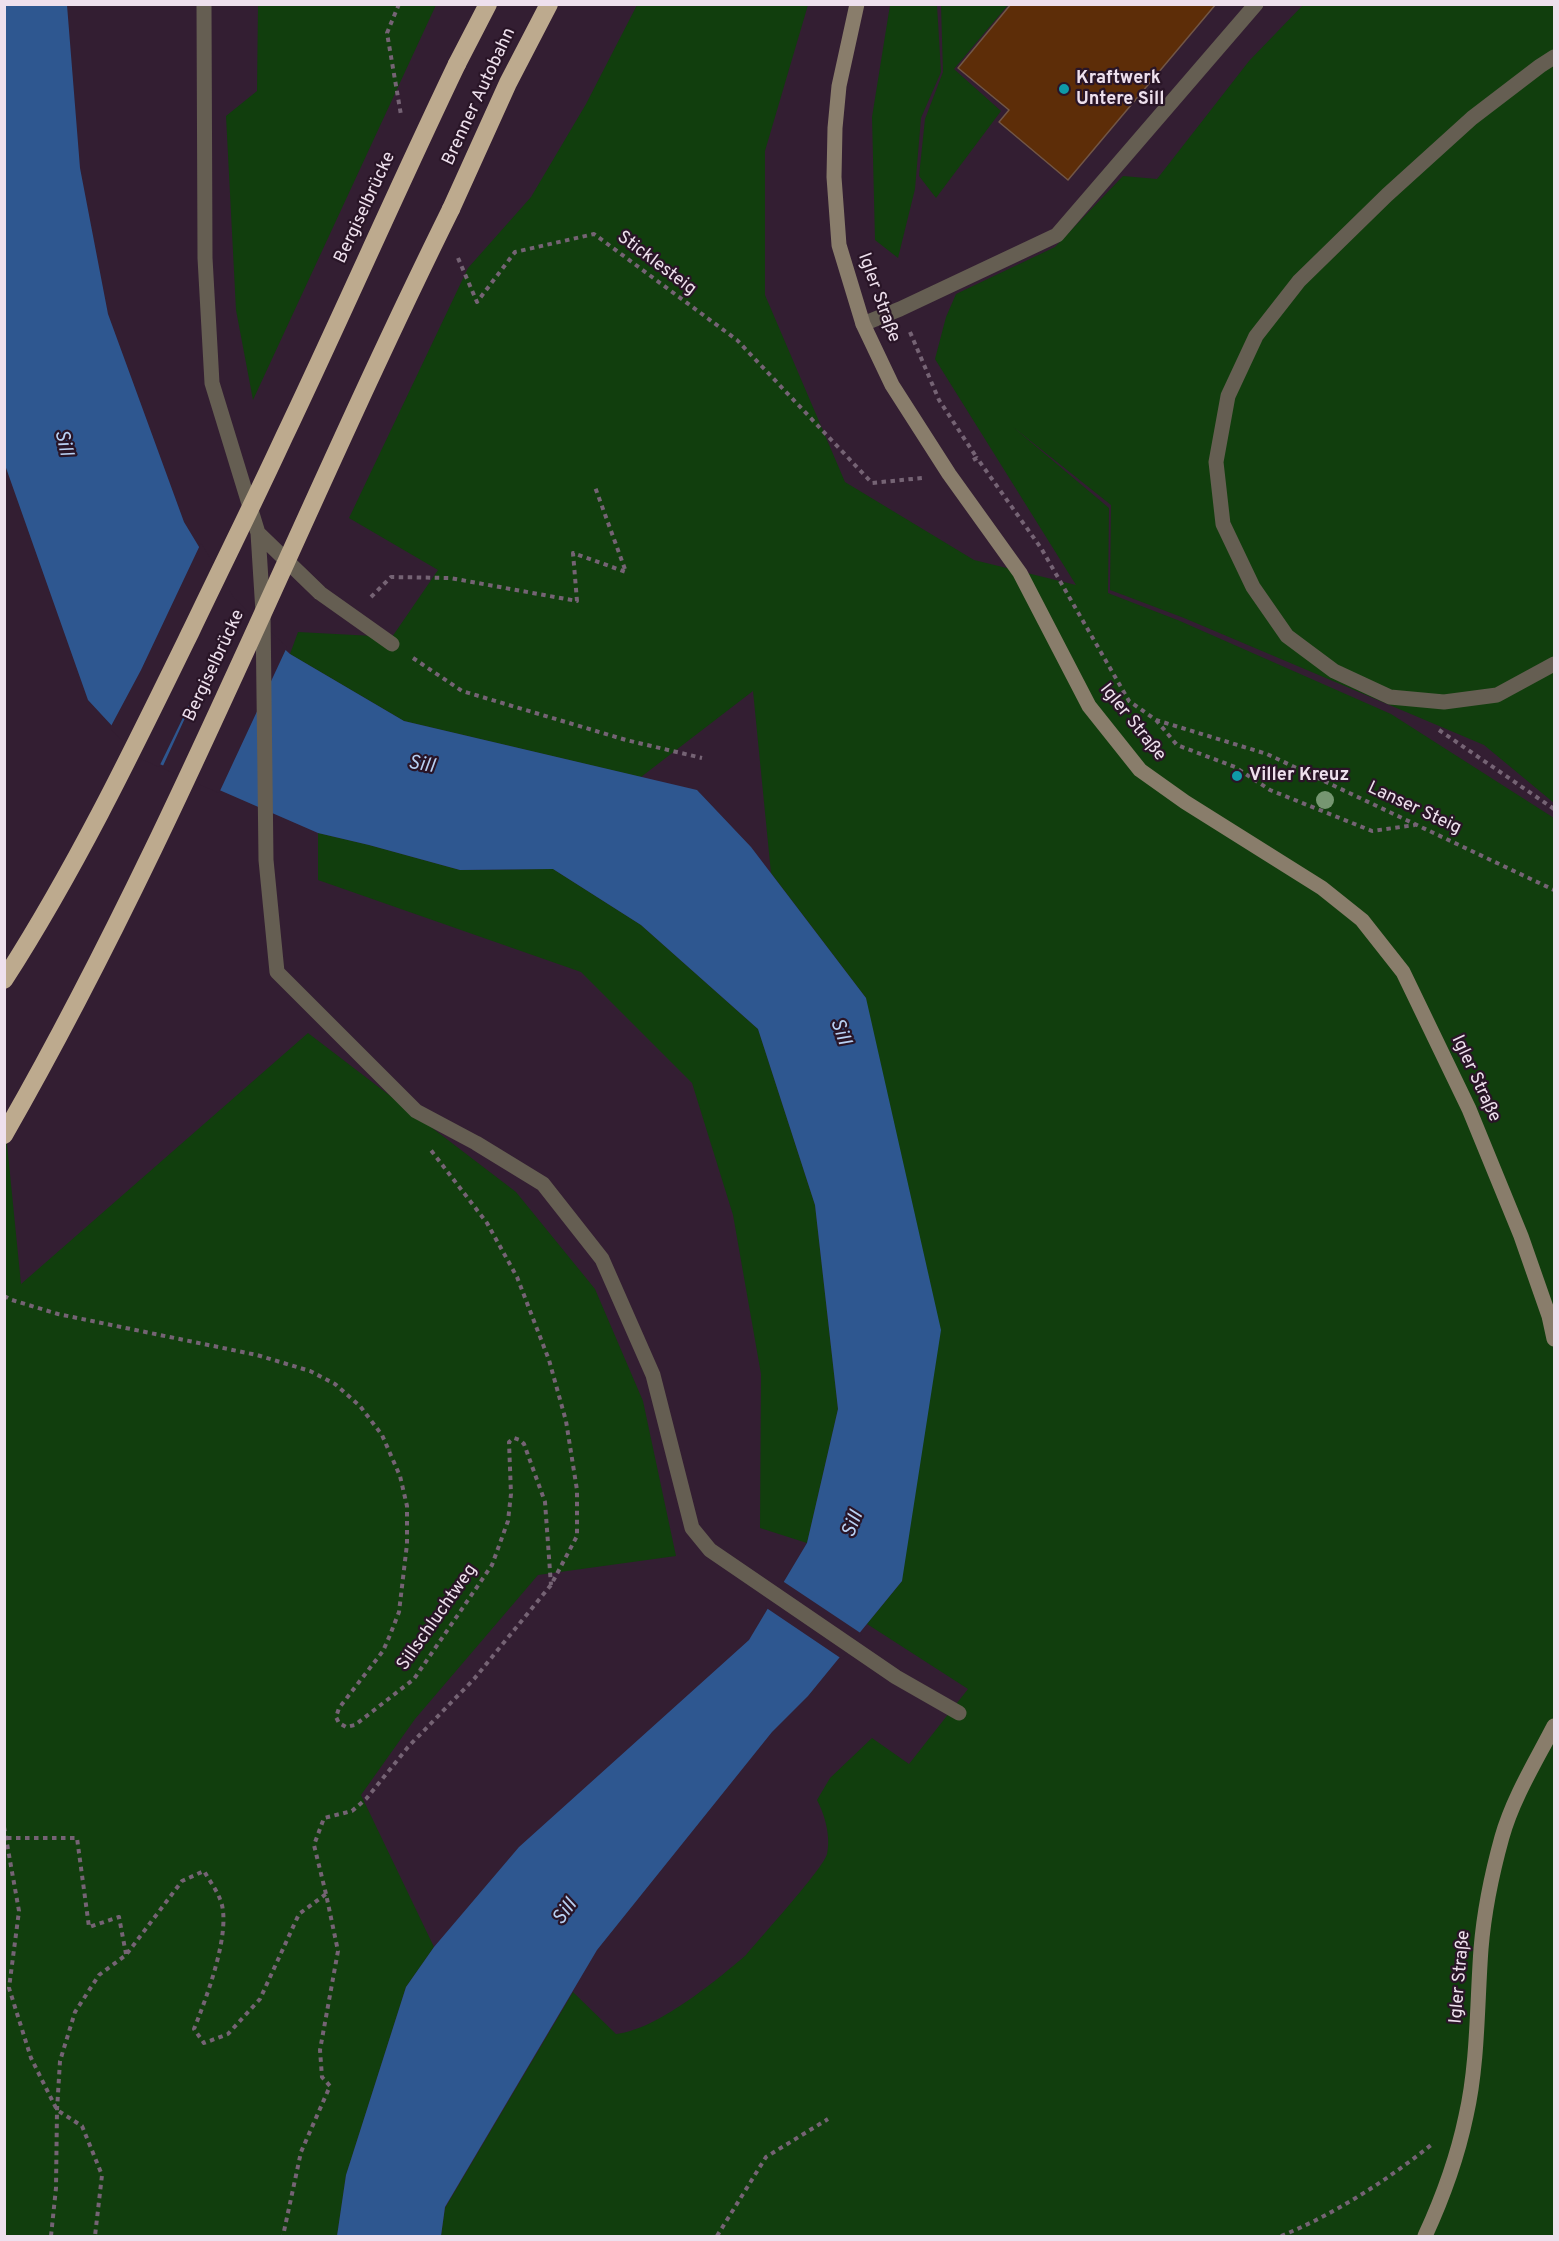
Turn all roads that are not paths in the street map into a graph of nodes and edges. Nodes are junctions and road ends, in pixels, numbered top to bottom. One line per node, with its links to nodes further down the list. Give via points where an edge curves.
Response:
1 (204, 4): 10 (lane, via 205,258 212,383)
2 (488, 4): 7 (highway, Brenner Autobahn)
3 (549, 4): 8 (highway, Brenner Autobahn)
4 (857, 4): 9 (main road, Igler Straße, via 839,86 834,177 839,245)
5 (1256, 4): 9 (lane, via 1057,235)
6 (1554, 57): 12 (lane, via 1472,118 1299,281 1256,336 1228,396 1216,462 1223,524 1253,587 1287,636 1334,671 1390,697 1444,702 1497,695)
7 (458, 64): 13 (highway, Bergiselbrücke, bridge, via 138,739 83,847)
8 (451, 209): 14 (highway, Bergiselbrücke, bridge, via 387,339 191,769 82,993)
9 (863, 324): 15 (main road, Igler Straße, via 892,385 1020,573 1089,705 1140,770 1322,888 1362,920 1403,972 1469,1109 1521,1236)
10 (258, 533): 11 (lane, via 320,593); 16 (lane, via 263,612 266,860 277,972 416,1111 543,1184 602,1259 653,1375 692,1528 710,1550 896,1677)
11 (393, 644)
12 (1554, 664)
13 (4, 980)
14 (4, 1135)
15 (1554, 1339)
16 (959, 1713)
17 (1554, 1726): 18 (main road, Igler Straße, via 1502,1835 1481,1948 1467,2115 1446,2191)
18 (1425, 2236)

